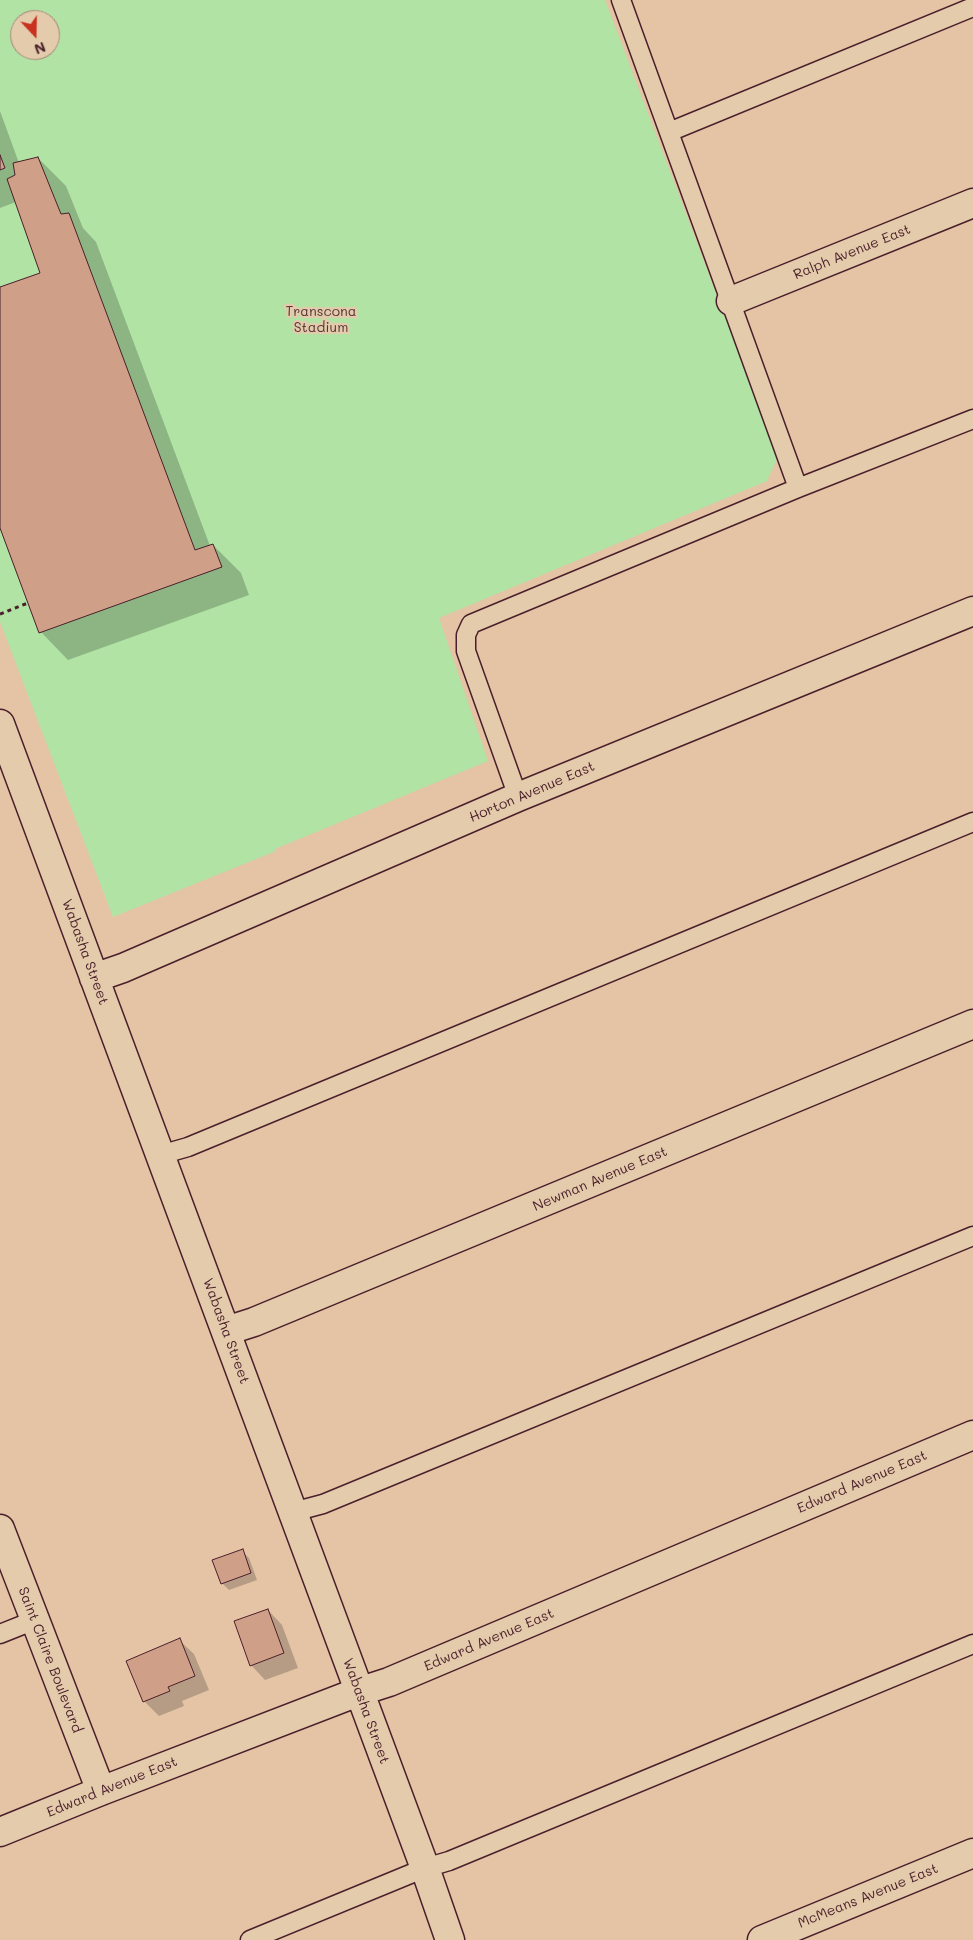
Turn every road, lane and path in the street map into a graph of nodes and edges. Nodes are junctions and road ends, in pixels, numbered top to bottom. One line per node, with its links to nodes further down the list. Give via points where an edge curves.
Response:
1 (621, 0): 3 (lane)
2 (973, 8): 3 (lane)
3 (669, 132): 5 (lane)
4 (973, 203): 5 (street, Ralph Avenue East)
5 (731, 301): 7 (lane)
6 (973, 419): 7 (lane)
7 (798, 488): 12 (lane, via 471,624 466,635 466,651)
8 (28, 603): 10 (path)
9 (973, 611): 12 (street, Horton Avenue East)
10 (0, 614)
11 (0, 724): 14 (street, Wabasha Street)
12 (518, 797): 14 (street, Horton Avenue East)
13 (973, 822): 16 (lane, via 197,1143)
14 (94, 978): 16 (street, Wabasha Street)
15 (973, 1024): 18 (street, Newman Avenue East)
16 (160, 1155): 18 (street, Wabasha Street)
17 (973, 1236): 20 (lane, via 324,1504)
18 (226, 1331): 20 (street, Wabasha Street)
19 (973, 1435): 25 (street, Edward Avenue East, via 389,1682)
20 (293, 1512): 25 (street, Wabasha Street)
21 (0, 1529): 22 (street, Saint Claire Boulevard)
22 (35, 1620): 23 (lane); 26 (street, Saint Claire Boulevard)
23 (0, 1634)
24 (973, 1644): 29 (lane, via 459,1857)
25 (358, 1692): 26 (street, Edward Avenue East); 29 (street, Wabasha Street)
26 (101, 1790): 27 (street, Edward Avenue East)
27 (0, 1832)
28 (973, 1853): 32 (street, McMeans Avenue East)
29 (425, 1868): 30 (lane); 31 (street, Wabasha Street)
30 (250, 1940)
31 (450, 1940)
32 (762, 1940)

